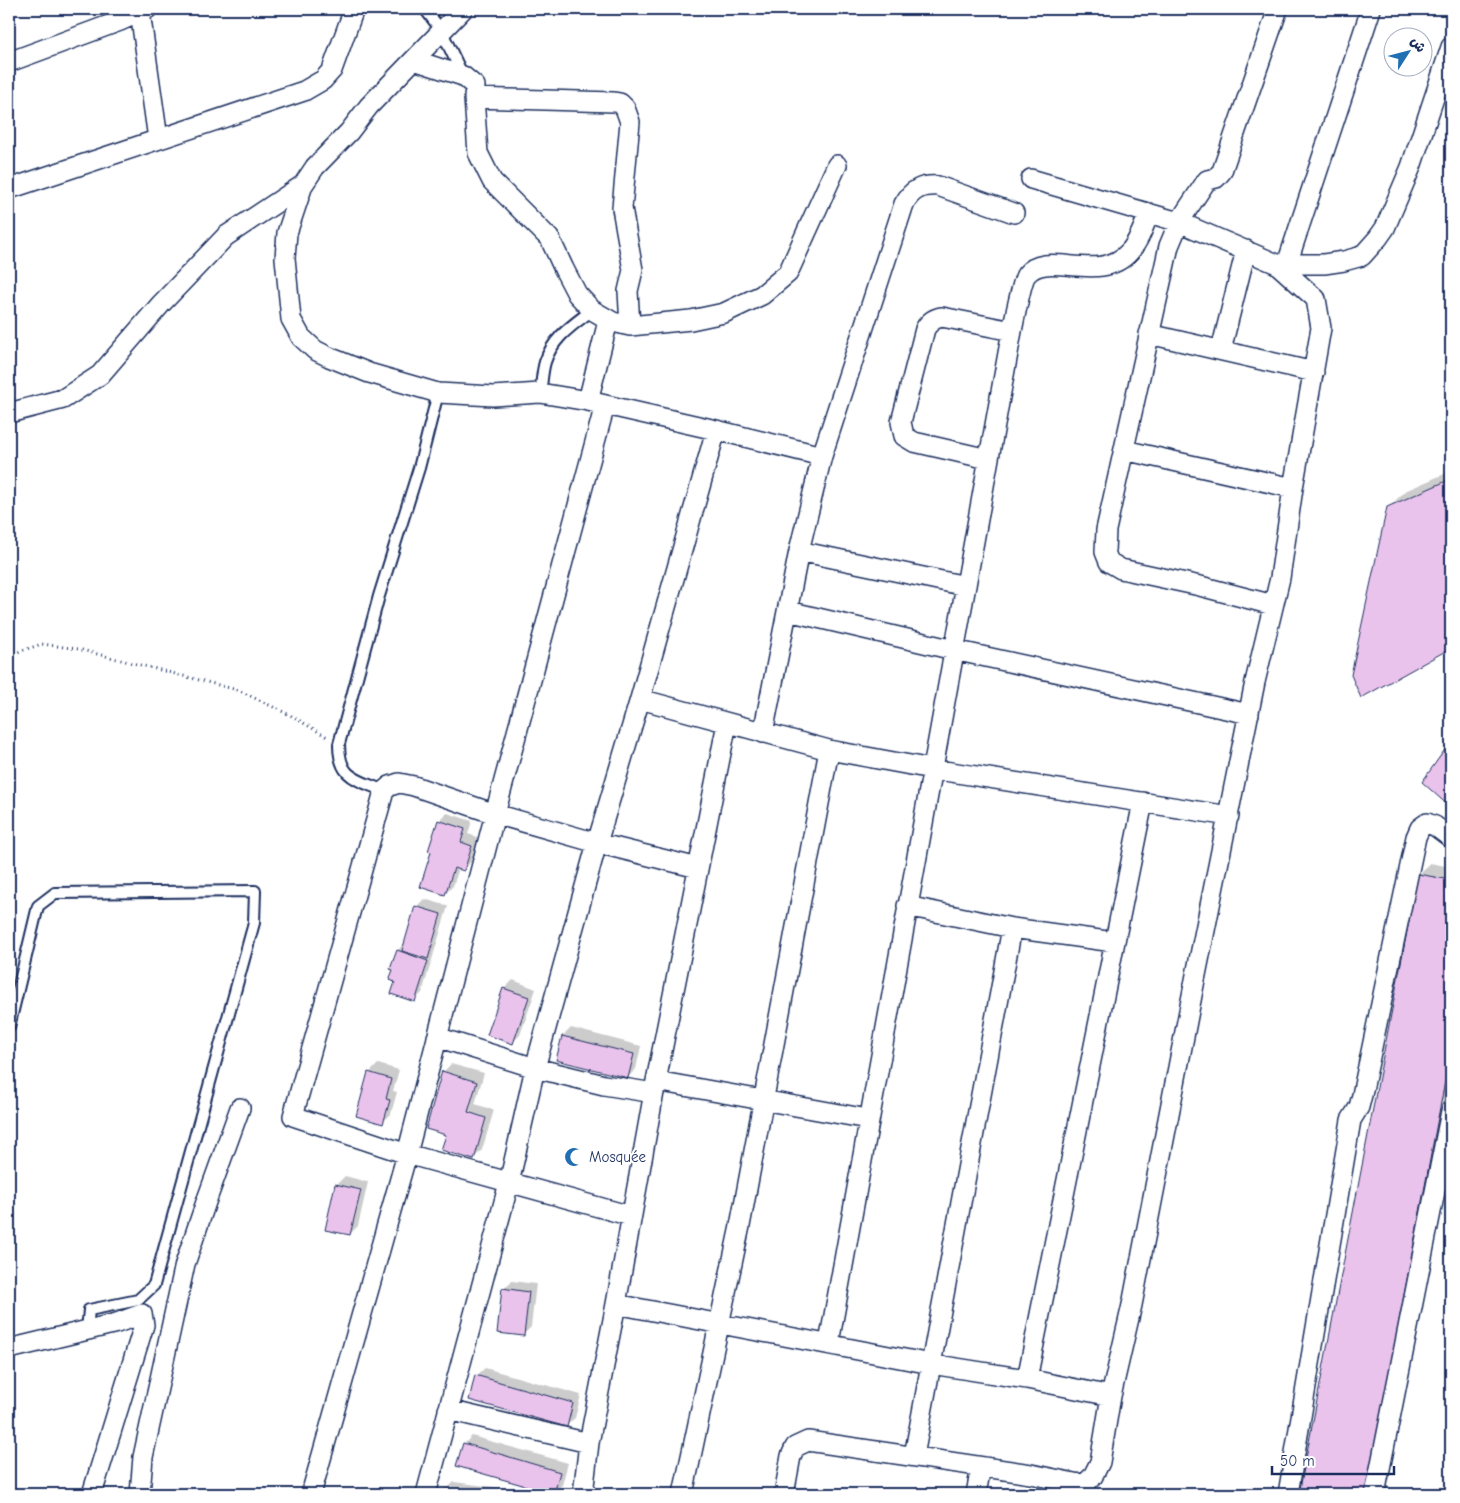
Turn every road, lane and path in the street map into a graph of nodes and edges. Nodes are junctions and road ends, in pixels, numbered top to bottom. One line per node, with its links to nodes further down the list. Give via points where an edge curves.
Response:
1 (354, 9): 13 (street, via 332,70 314,86)
2 (425, 9): 7 (lane)
3 (463, 9): 7 (street)
4 (1278, 9): 20 (street, via 1222,171 1216,178 1207,180)
5 (1371, 9): 22 (street)
6 (144, 10): 10 (street); 13 (street)
7 (441, 30): 9 (street); 11 (lane)
8 (1451, 47): 22 (street, via 1411,167 1385,228 1362,256 1324,264)
9 (414, 60): 11 (street); 16 (street, via 315,167)
10 (9, 62)
11 (463, 76): 12 (street, via 476,86)
12 (474, 98): 23 (street, via 478,152 492,181 550,239 577,294); 25 (street, via 614,102 625,108 630,122 622,208 633,270 628,292)
13 (158, 139): 17 (street)
14 (837, 165): 25 (street, via 788,273 762,295 724,313)
15 (1031, 178): 19 (street)
16 (303, 186): 30 (street, via 287,233 285,258 291,319 301,337 315,350 345,364); 33 (street, via 226,236 100,375 63,399)
17 (9, 189)
18 (1014, 213): 36 (street, via 938,186 918,188 908,197)
19 (1149, 213): 20 (street); 26 (street, via 1130,252 1114,264 1094,268 1046,265 1035,268 1026,276)
20 (1179, 222): 21 (street); 27 (street, via 1169,246)
21 (1246, 250): 22 (street); 28 (street)
22 (1282, 264): 29 (street, via 1316,299 1321,328)
23 (592, 310): 24 (street); 31 (lane, via 560,335 553,346 545,362)
24 (608, 321): 25 (street); 32 (street)
25 (630, 326)
26 (1012, 331): 37 (street); 37 (street, via 942,317 931,322 925,329 901,422 904,436 914,442)
27 (1149, 334): 28 (street); 35 (street)
28 (1220, 350): 29 (street)
29 (1314, 372): 38 (street)
30 (438, 393): 31 (street, via 493,396); 49 (lane)
31 (540, 393): 32 (street)
32 (596, 403): 34 (street); 54 (street)
33 (9, 413)
34 (716, 430): 36 (street); 45 (street)
35 (1124, 450): 38 (street); 41 (street, via 1106,530 1105,552 1109,562 1122,569)
36 (822, 456): 39 (street)
37 (988, 458): 40 (street)
38 (1293, 488): 41 (street, via 1280,578)
39 (799, 551): 40 (street); 42 (street)
40 (966, 586): 43 (street)
41 (1272, 604): 46 (street)
42 (788, 610): 43 (street); 48 (street)
43 (954, 650): 46 (street); 51 (street)
44 (9, 655): 49 (path, via 42,644 78,649 238,690)
45 (640, 699): 47 (street); 57 (street)
46 (1249, 714): 55 (street)
47 (727, 723): 48 (street); 58 (street)
48 (763, 733): 50 (street)
49 (339, 744): 52 (lane, via 343,769 352,777)
50 (828, 750): 51 (street); 66 (street)
51 (932, 769): 53 (street); 59 (street)
52 (384, 791): 54 (street, via 399,783 414,786); 70 (street, via 293,1116)
53 (1143, 802): 55 (street); 61 (street)
54 (495, 814): 57 (street); 63 (street)
55 (1229, 816): 80 (street)
56 (1451, 838): 93 (street, via 1427,823 1420,828 1416,838 1362,1095 1351,1120)
57 (597, 843): 58 (street); 64 (street)
58 (698, 868): 65 (street)
59 (907, 906): 60 (street); 69 (street)
60 (1012, 928): 61 (street); 78 (street)
61 (1114, 942): 79 (street)
62 (9, 1027): 75 (lane, via 38,906 55,894 255,891 254,923 154,1285 138,1300 89,1310)
63 (437, 1037): 64 (street); 70 (street)
64 (535, 1068): 65 (street, via 604,1085); 71 (street)
65 (655, 1087): 66 (street); 72 (street)
66 (764, 1100): 69 (street); 74 (street)
67 (240, 1108): 86 (street, via 185,1264 144,1457)
68 (1451, 1111): 94 (street)
69 (868, 1119): 76 (street)
70 (407, 1154): 71 (street); 87 (street)
71 (509, 1183): 72 (street); 81 (street)
72 (631, 1216): 73 (street)
73 (616, 1304): 74 (street); 82 (street)
74 (719, 1324): 76 (street); 90 (street)
75 (87, 1330): 77 (street); 85 (street, via 142,1314 144,1325)
76 (829, 1343): 78 (street)
77 (9, 1348)
78 (931, 1364): 79 (street); 83 (street)
79 (1027, 1379): 80 (street)
80 (1111, 1396): 84 (street, via 1100,1462 1087,1482 1079,1484)
81 (448, 1410): 82 (street); 88 (street)
82 (589, 1443): 89 (street)
83 (914, 1456): 84 (street); 91 (street, via 808,1441 795,1447)
84 (981, 1467): 92 (street)
85 (92, 1494)
86 (140, 1494)
87 (311, 1494)
88 (426, 1494)
89 (583, 1494)
90 (683, 1494)
91 (784, 1494)
92 (976, 1494)
93 (1288, 1494)
94 (1375, 1494)

